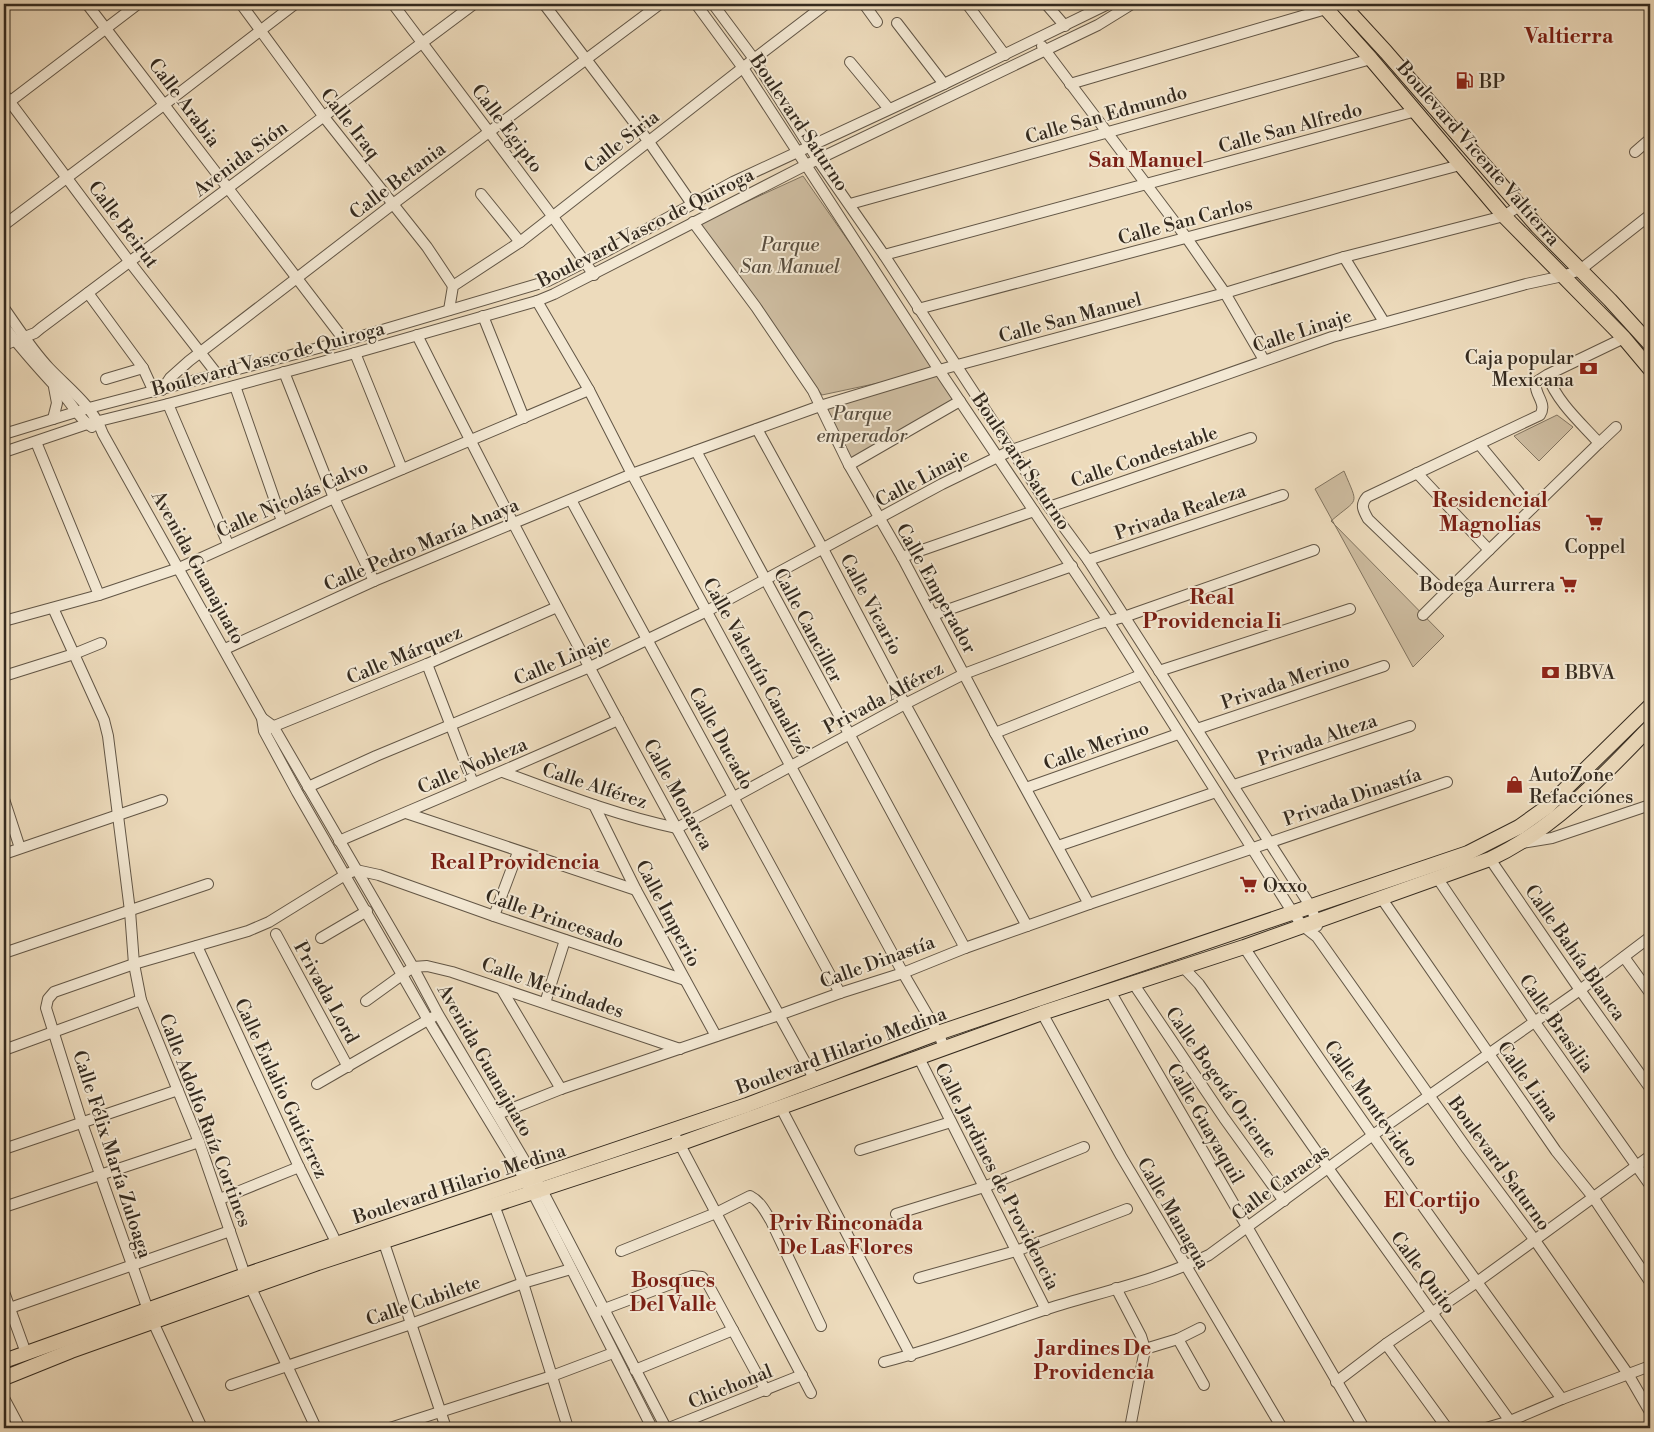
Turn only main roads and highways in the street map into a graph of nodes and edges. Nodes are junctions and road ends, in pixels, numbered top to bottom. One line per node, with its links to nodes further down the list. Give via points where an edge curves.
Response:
1 (1341, 4): 3 (main road, Boulevard Vicente Valtierra, via 1519,206)
2 (1324, 6): 4 (main road, Boulevard Vicente Valtierra, via 1372,58 1504,216 1624,338)
3 (1650, 344)
4 (1650, 369)
5 (1650, 706): 7 (main road, Boulevard Hilario Medina, via 1547,807 1487,844 1449,860 938,1033 674,1131)
6 (1650, 727): 7 (main road, Boulevard Hilario Medina, via 1568,808 1522,843 1490,859 1244,947 1042,1013 679,1144)
7 (587, 1167): 8 (main road, Boulevard Hilario Medina, via 537,1191); 8 (main road, Boulevard Hilario Medina, via 530,1179 337,1244)
8 (248, 1281): 9 (main road, Boulevard Hilario Medina)
9 (150, 1316): 10 (main road, Boulevard Hilario Medina); 11 (main road, Boulevard Hilario Medina)
10 (4, 1361)
11 (4, 1378)

